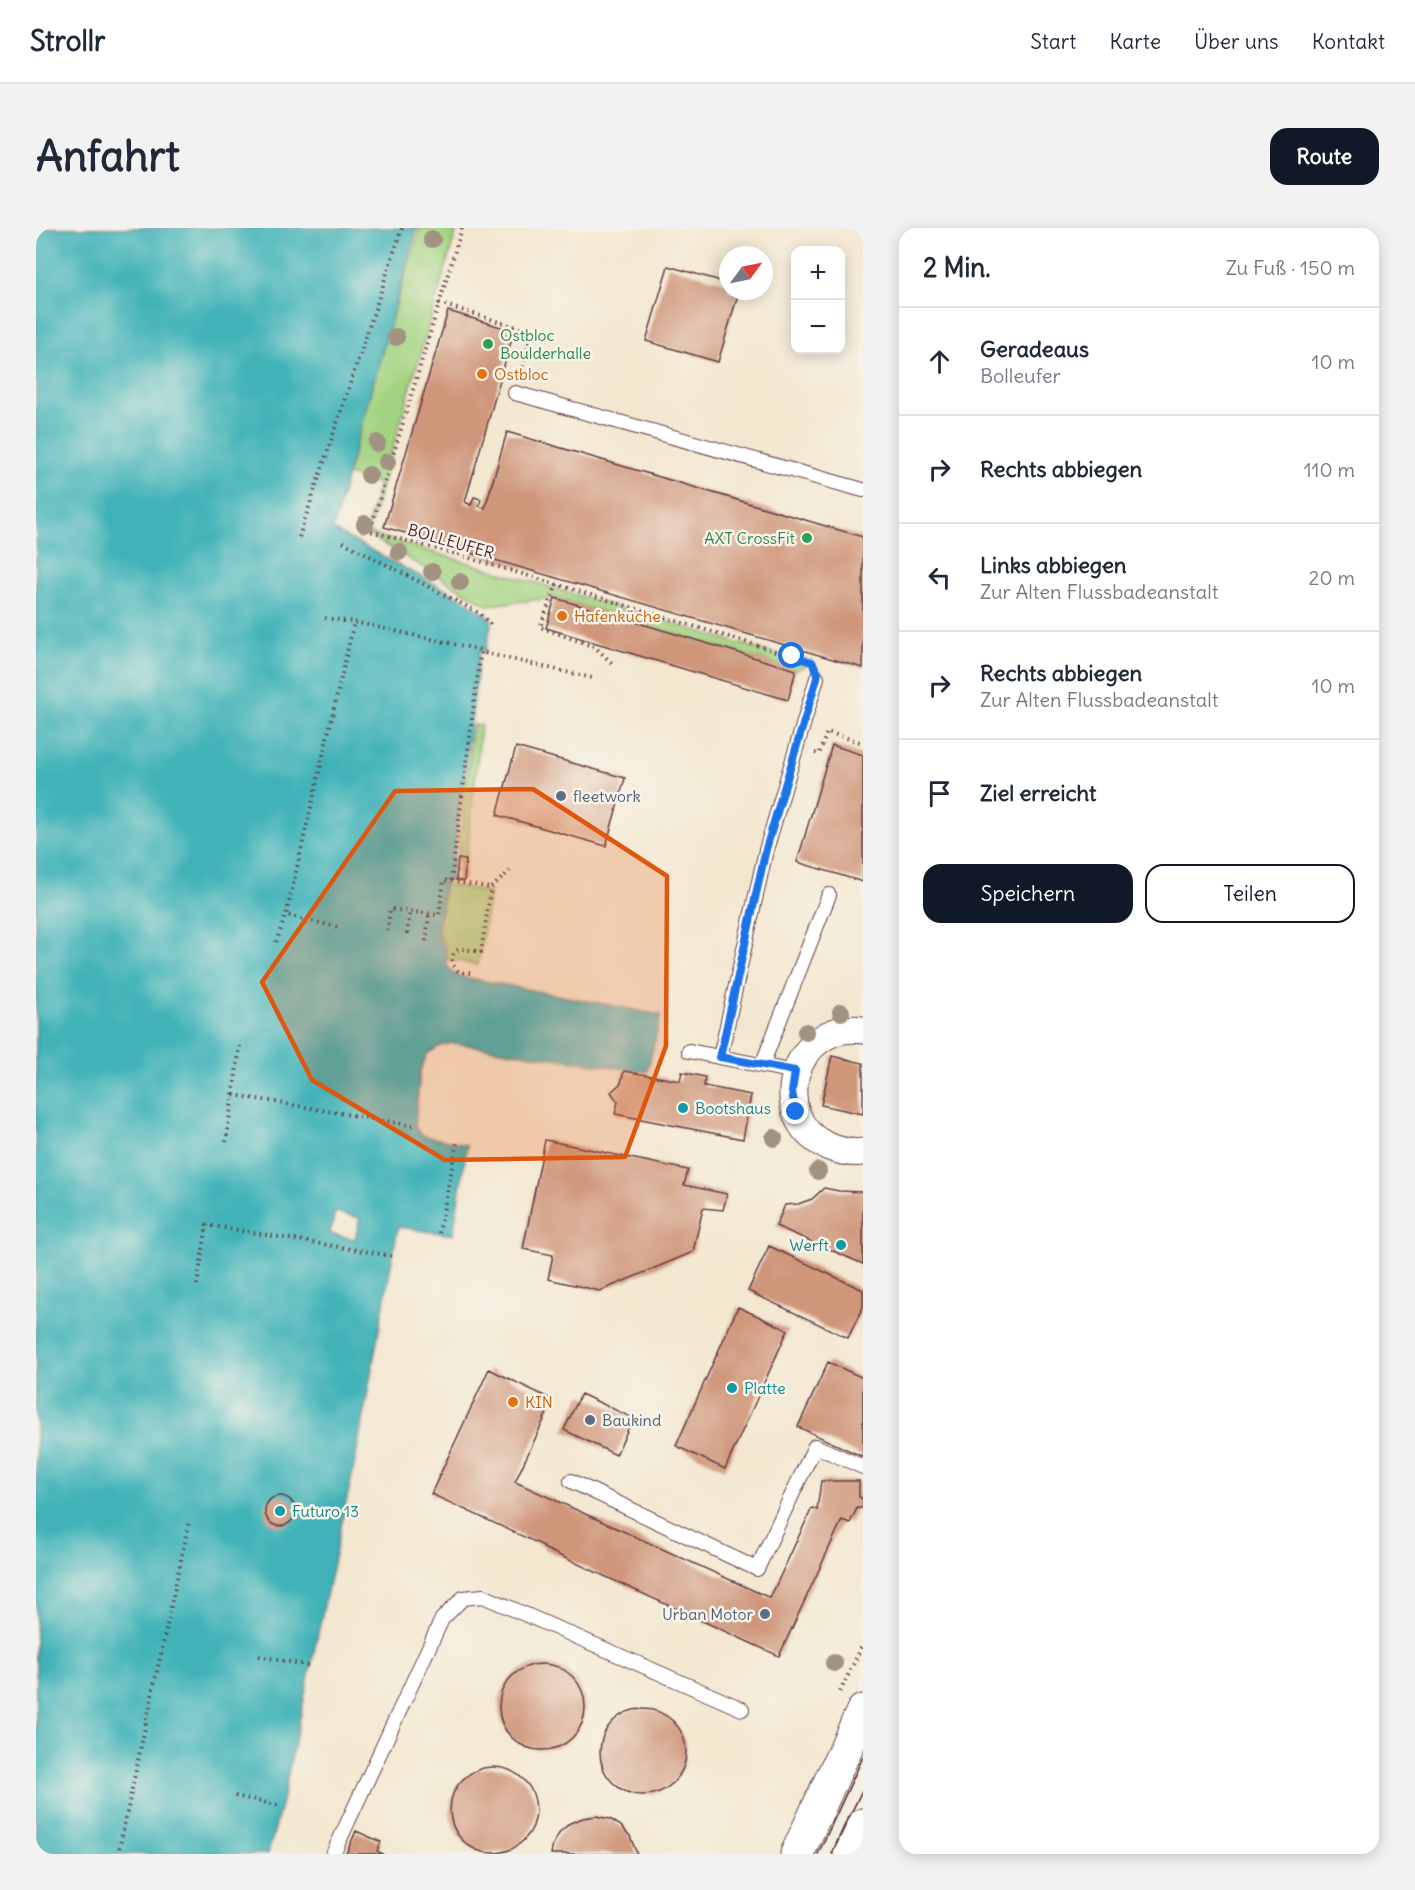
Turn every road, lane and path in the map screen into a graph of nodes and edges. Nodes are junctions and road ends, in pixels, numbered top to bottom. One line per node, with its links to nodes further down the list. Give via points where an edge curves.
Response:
1 (402, 228): 6 (path)
2 (462, 228): 3 (path, BOLLEUFER)
3 (439, 303): 4 (path, via 532,332); 8 (path, BOLLEUFER, via 370,531)
4 (515, 393): 5 (lane)
5 (863, 490)
6 (299, 537)
7 (343, 542): 11 (path, via 479,613)
8 (556, 584): 13 (path, via 540,627 595,646); 15 (path, BOLLEUFER, via 812,662)
9 (325, 618): 10 (path)
10 (354, 622): 19 (path, via 481,650); 24 (path)
11 (491, 625)
12 (485, 653): 14 (path)
13 (614, 664)
14 (592, 678)
15 (817, 678): 34 (lane, via 766,849)
16 (863, 743): 17 (path, via 827,732 819,754)
17 (810, 752)
18 (510, 871): 20 (path)
19 (451, 881): 20 (path); 23 (path, via 444,880 439,915)
20 (491, 888): 30 (path, via 481,952 458,950 452,959 459,971)
21 (829, 895): 35 (lane)
22 (410, 911): 23 (path); 26 (path, via 390,909); 27 (path)
23 (429, 914): 28 (path)
24 (286, 915): 25 (path); 29 (path)
25 (337, 927)
26 (387, 934)
27 (406, 934)
28 (426, 941)
29 (276, 942)
30 (470, 973)
31 (863, 1030): 36 (street, via 835,1032 818,1040)
32 (240, 1046): 37 (path)
33 (689, 1051): 34 (lane)
34 (720, 1057): 35 (lane)
35 (762, 1065): 36 (lane)
36 (795, 1071): 41 (street, via 792,1092 796,1112 806,1130 821,1143 840,1151)
37 (234, 1095): 38 (path); 39 (path)
38 (415, 1126)
39 (226, 1142)
40 (457, 1142): 42 (path)
41 (863, 1152)
42 (439, 1233)
43 (393, 1256): 44 (path, via 207,1225)
44 (197, 1284)
45 (863, 1467): 46 (lane, via 814,1446 757,1569)
46 (571, 1481)
47 (189, 1522): 55 (path)
48 (259, 1656): 49 (path)
49 (310, 1666)
50 (742, 1709): 56 (lane, via 483,1596 463,1598 442,1619)
51 (863, 1711): 57 (main road)
52 (235, 1796): 53 (path)
53 (280, 1806)
54 (863, 1826): 58 (main road)
55 (118, 1854)
56 (333, 1854)
57 (797, 1854)
58 (850, 1854)

